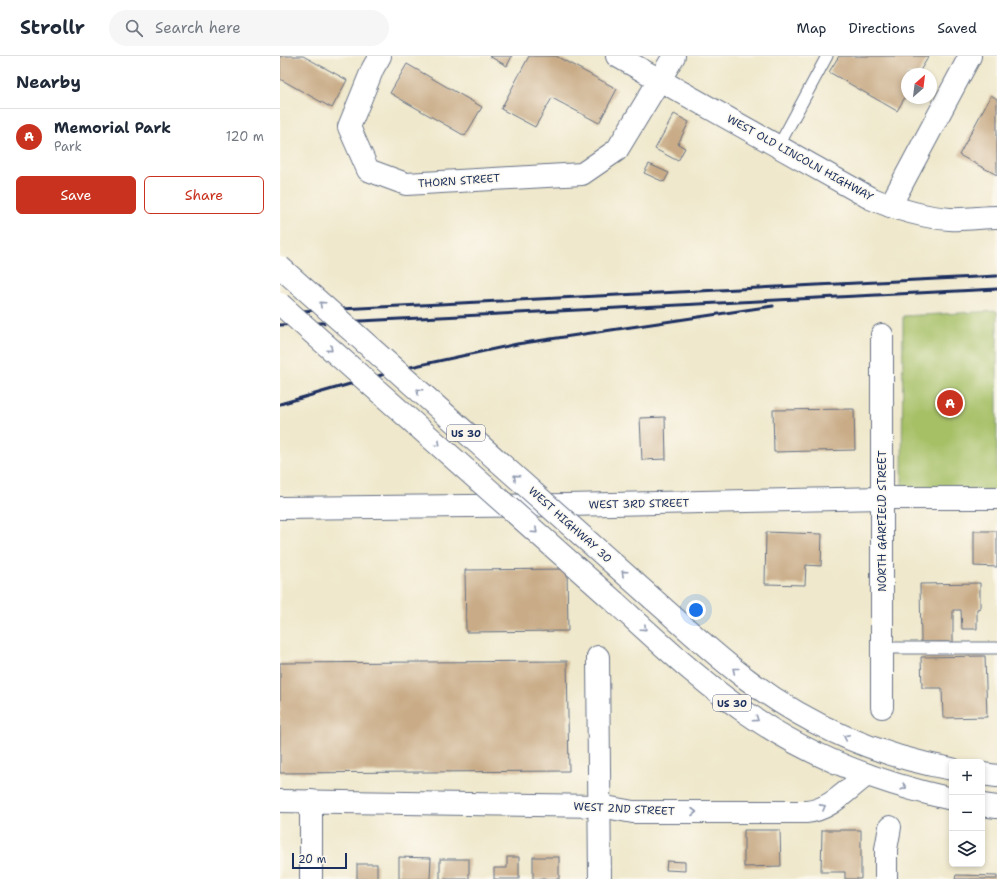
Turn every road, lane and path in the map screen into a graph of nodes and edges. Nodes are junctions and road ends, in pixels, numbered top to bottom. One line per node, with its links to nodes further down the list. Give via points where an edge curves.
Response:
1 (380, 56): 6 (main road, THORN STREET, via 349,127 368,170 406,184 582,174 617,150)
2 (616, 56): 6 (main road, WEST OLD LINCOLN HIGHWAY)
3 (674, 56): 6 (main road, THORN STREET)
4 (827, 56): 7 (lane)
5 (970, 56): 8 (main road)
6 (660, 81): 7 (main road, WEST OLD LINCOLN HIGHWAY)
7 (778, 147): 8 (main road, WEST OLD LINCOLN HIGHWAY, via 870,198)
8 (890, 206): 9 (main road, WEST OLD LINCOLN HIGHWAY, via 911,213 952,219)
9 (997, 217)
10 (280, 267): 20 (main road, WEST HIGHWAY 30 / US 30, one-way to 10, bridge, via 909,760 883,751 822,725 770,696 718,656)
11 (280, 304): 22 (main road, US 30, one-way to 22, bridge, via 699,676 757,720 805,748)
12 (882, 335): 13 (main road, NORTH GARFIELD STREET)
13 (882, 498): 14 (main road, WEST 3RD STREET); 15 (main road, WEST 3RD STREET); 16 (main road, NORTH GARFIELD STREET)
14 (997, 498)
15 (280, 508)
16 (883, 648): 17 (lane); 19 (main road, NORTH GARFIELD STREET)
17 (997, 648)
18 (598, 657): 28 (main road)
19 (882, 707)
20 (949, 768)
21 (985, 774): 23 (main road)
22 (867, 775): 24 (main road, US 30, one-way to 24); 28 (main road, WEST 2ND STREET, one-way to 22, via 633,812 816,811 841,796)
23 (997, 776)
24 (949, 798)
25 (280, 801): 26 (main road, WEST 2ND STREET)
26 (311, 801): 28 (main road, WEST 2ND STREET); 31 (main road)
27 (985, 805): 29 (main road)
28 (600, 806): 32 (main road)
29 (997, 807)
30 (890, 828): 33 (main road, via 886,849)
31 (311, 879)
32 (600, 879)
33 (886, 879)

